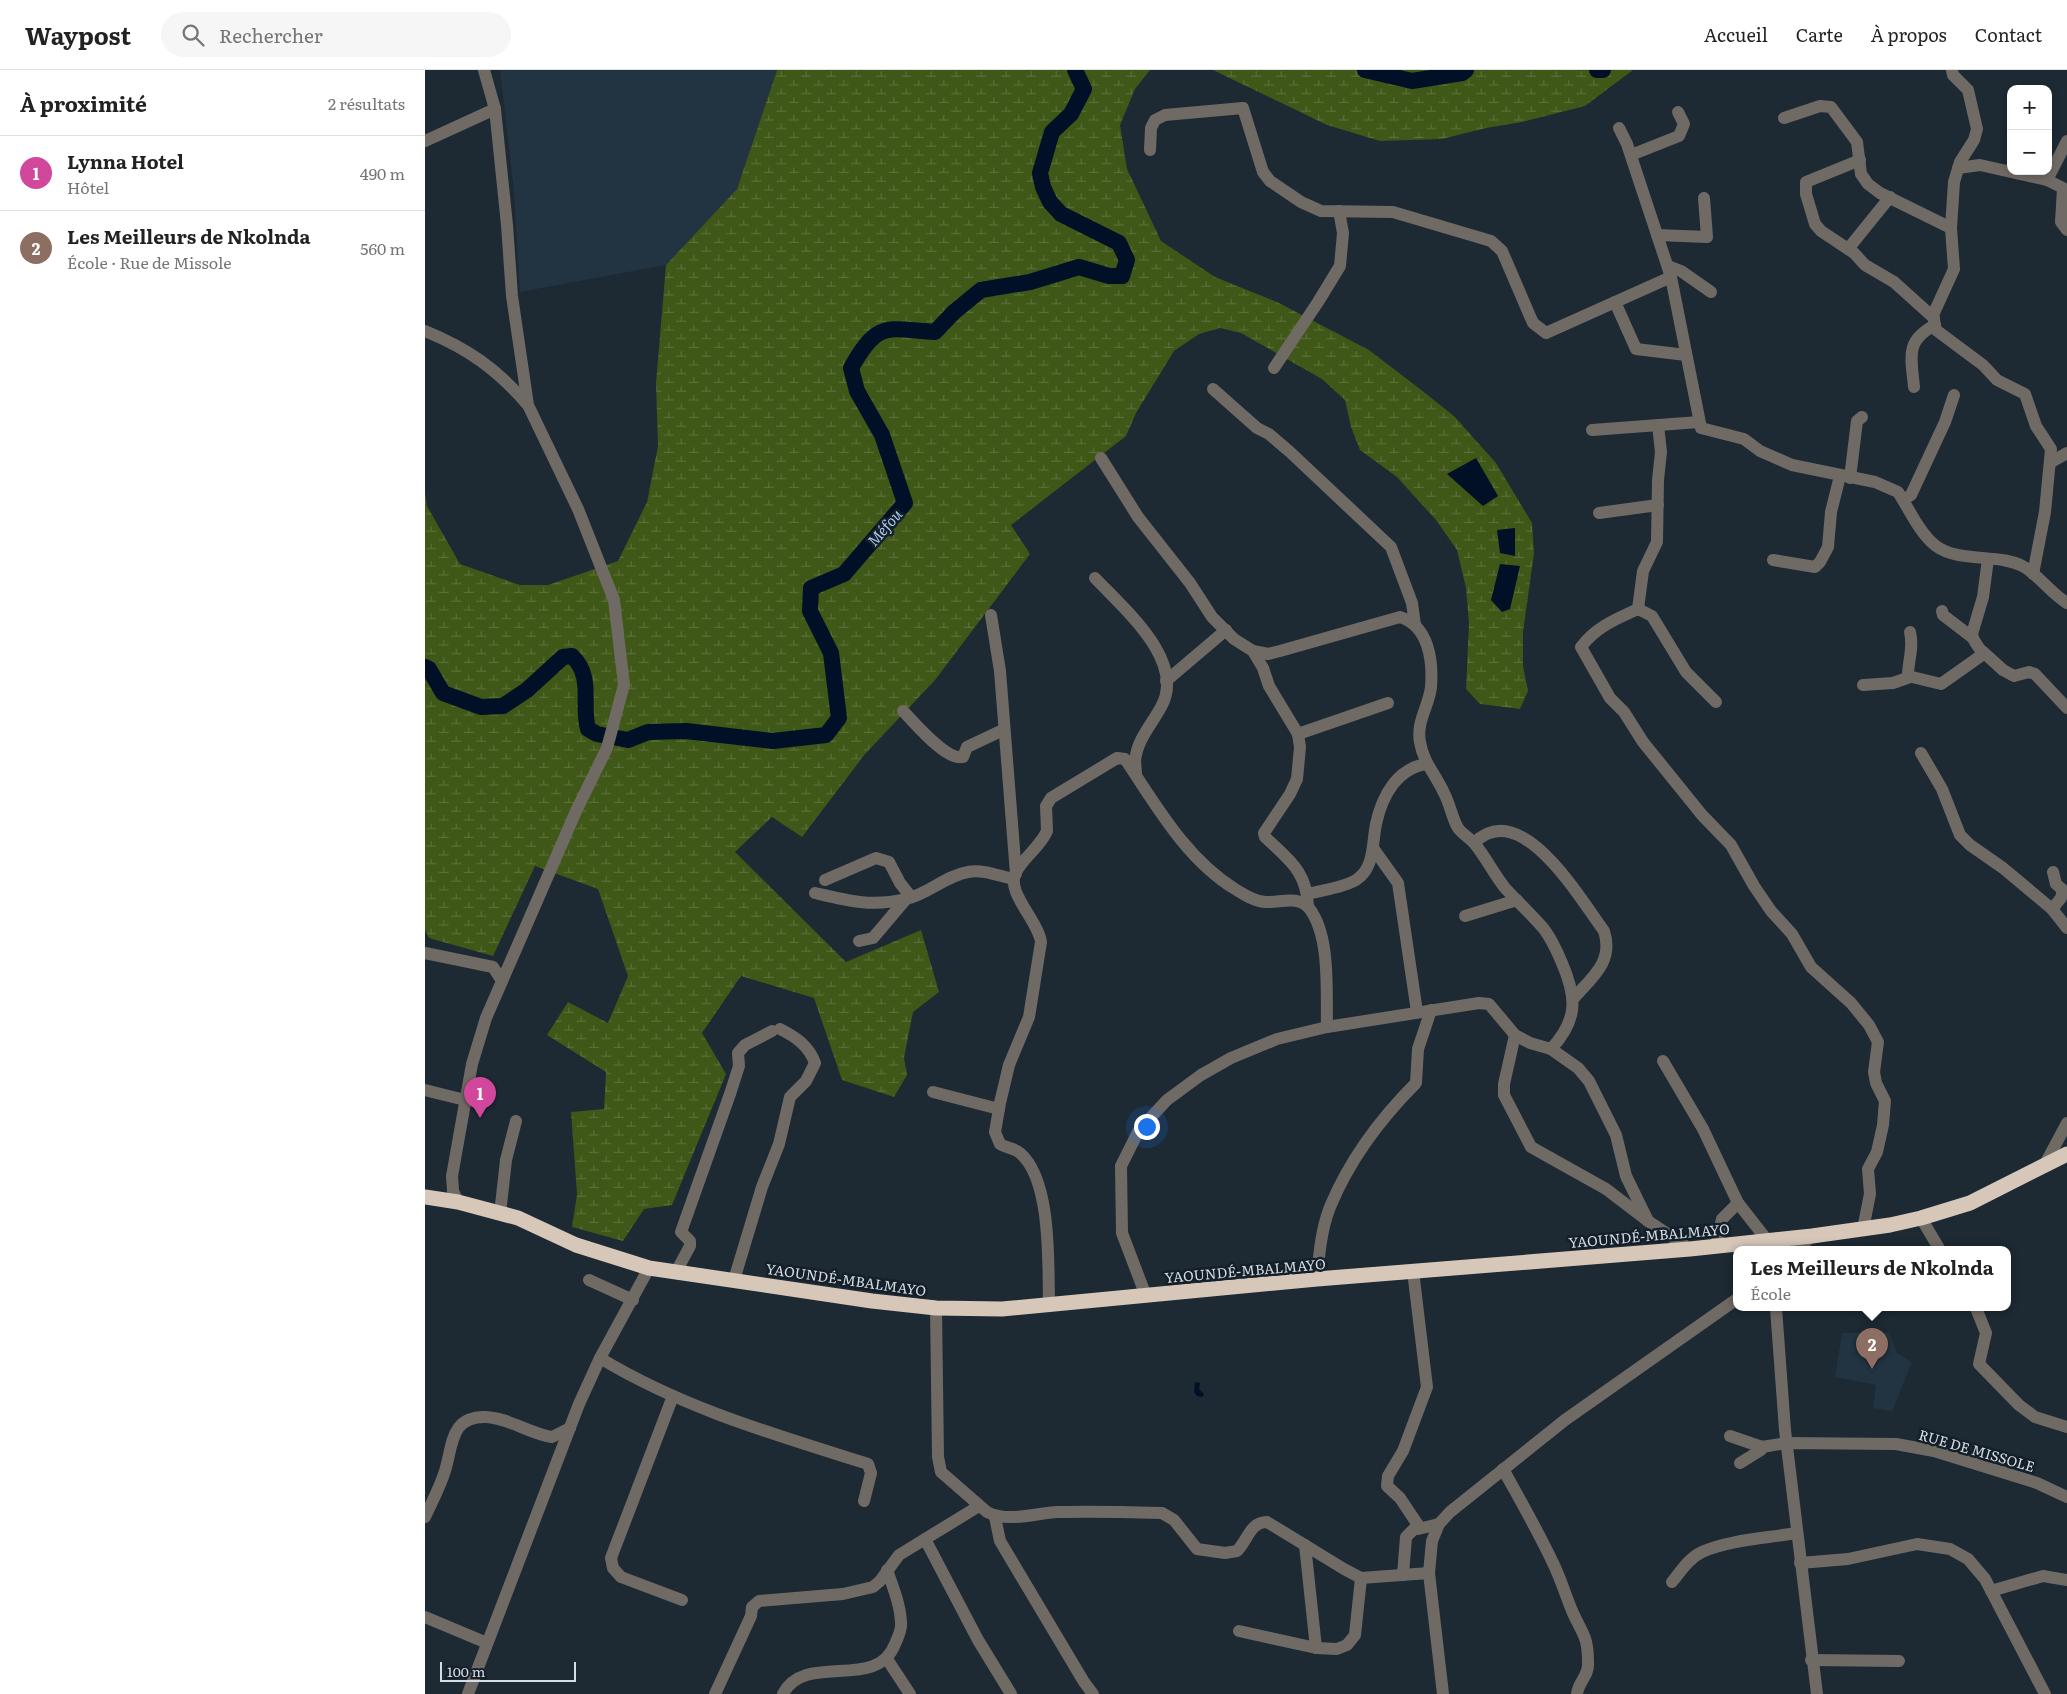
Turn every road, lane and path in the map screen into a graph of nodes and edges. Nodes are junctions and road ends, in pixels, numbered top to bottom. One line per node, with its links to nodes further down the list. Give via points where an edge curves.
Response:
1 (484, 70): 3 (street)
2 (1952, 70): 12 (street, via 1968,90 1977,129)
3 (495, 110): 7 (street); 31 (street, via 511,296)
4 (1679, 112): 10 (street, via 1683,124 1679,136)
5 (1784, 118): 11 (street, via 1821,106 1831,107 1857,142)
6 (1619, 128): 10 (street)
7 (425, 141)
8 (2067, 141): 13 (street)
9 (1150, 150): 16 (street, via 1151,128 1155,120 1165,116 1243,108 1263,172 1270,181 1321,211)
10 (1631, 155): 19 (street)
11 (1860, 160): 14 (street, via 1861,174 1868,184); 20 (street, via 1805,182 1815,224)
12 (1958, 168): 13 (street, via 1980,165); 17 (street)
13 (2047, 180): 18 (street, via 2063,188 2061,222)
14 (1891, 197): 17 (street); 20 (street)
15 (1704, 198): 19 (street, via 1707,237)
16 (1339, 211): 23 (street, via 1393,212 1491,241 1502,251 1533,323 1545,333); 27 (street, via 1343,233 1340,266)
17 (1951, 228): 24 (street, via 1954,270 1937,303)
18 (2067, 230)
19 (1657, 235): 21 (street)
20 (1848, 249): 24 (street, via 1865,265 1915,299)
21 (1670, 271): 22 (street, via 1681,271); 23 (street); 26 (street)
22 (1711, 292)
23 (1615, 302): 26 (street, via 1636,349)
24 (1935, 321): 28 (street, via 1920,333 1913,344); 38 (street, via 1937,330 1983,365 1997,380 2025,394 2036,426 2051,449)
25 (425, 330): 31 (street, via 468,351 507,381)
26 (1686, 354): 33 (street)
27 (1274, 368)
28 (1914, 387)
29 (1213, 389): 51 (street, via 1283,446 1391,547 1412,603)
30 (1954, 396): 40 (street, via 1911,495)
31 (528, 404): 83 (street, via 578,509 614,600 624,685 607,748)
32 (1862, 417): 39 (street, via 1857,421)
33 (1699, 422): 34 (street); 39 (street, via 1701,428 1743,439 1760,451 1792,465)
34 (1658, 425): 35 (street); 41 (street, via 1661,452)
35 (1592, 430)
36 (2067, 453): 38 (street)
37 (1101, 458): 52 (street, via 1138,518 1190,583 1212,617)
38 (2051, 462): 45 (street)
39 (1845, 477): 40 (street, via 1891,488); 44 (street, via 1830,519 1827,547 1820,562 1815,567)
40 (1903, 500): 43 (street, via 1936,546)
41 (1658, 505): 42 (street); 48 (street, via 1657,542 1643,571)
42 (1599, 512)
43 (1989, 559): 45 (street, via 2010,561); 54 (street)
44 (1773, 560)
45 (2033, 574): 47 (street)
46 (1095, 578): 58 (street, via 1155,644 1163,662)
47 (2067, 603)
48 (1638, 609): 60 (street, via 1651,616 1686,672); 105 (street, via 1608,622 1581,647 1610,698 1624,712 1643,742 1702,816 1731,845 1754,886 1792,934 1811,967 1851,1003 1878,1042 1874,1072 1875,1083 1885,1101 1884,1117 1877,1152 1868,1169 1870,1194)
49 (1942, 611): 54 (street, via 1943,616)
50 (991, 615): 64 (street, via 1000,671)
51 (1415, 625): 55 (street, via 1400,617 1280,652); 67 (street, via 1430,647 1431,688 1421,716 1419,741)
52 (1226, 630): 55 (street); 58 (street)
53 (1911, 632): 57 (street)
54 (1973, 638): 56 (street)
55 (1253, 651): 65 (street)
56 (1982, 651): 57 (street, via 1982,655 1941,684); 62 (street, via 2014,676 2029,672 2035,674)
57 (1910, 677): 59 (street, via 1893,684)
58 (1166, 681): 68 (street, via 1163,704 1135,755)
59 (1863, 686)
60 (1715, 702)
61 (1388, 703): 65 (street)
62 (2067, 708)
63 (903, 711): 64 (street, via 944,752 960,758 967,747)
64 (1003, 730): 72 (street)
65 (1297, 734): 76 (street, via 1300,747 1297,779 1264,832 1265,837 1302,875)
66 (1921, 753): 78 (street, via 1942,789 1960,835)
67 (1427, 764): 69 (street, via 1444,792 1459,829); 70 (street, via 1409,768 1394,783 1376,824)
68 (1137, 776): 72 (street, via 1125,759 1117,758 1051,798 1046,806 1045,836); 76 (street, via 1182,840 1220,879 1256,900)
69 (1474, 843): 77 (street); 84 (street, via 1491,831 1507,831 1529,839 1556,867 1604,931 1606,958)
70 (1373, 848): 76 (street, via 1367,868 1356,880); 86 (street, via 1398,883)
71 (2053, 872): 78 (street, via 2056,884 2063,890 2061,898)
72 (1014, 876): 75 (street, via 969,872); 94 (street, via 1014,888 1040,932 1041,942 1029,1017 1009,1065)
73 (825, 880): 75 (street, via 876,858 889,862)
74 (815, 892): 75 (street, via 856,903)
75 (909, 898): 81 (street, via 873,938)
76 (1308, 900): 87 (street, via 1322,941)
77 (1517, 900): 79 (street); 84 (street, via 1554,943)
78 (2051, 909): 80 (street)
79 (1465, 916)
80 (2067, 928)
81 (859, 941)
82 (425, 953): 83 (street, via 493,967)
83 (502, 981): 93 (street, via 486,1018)
84 (1573, 998): 89 (street, via 1569,1026)
85 (1431, 1010): 86 (street); 88 (street, via 1489,1004); 115 (street, via 1418,1049 1415,1083 1395,1104 1349,1169 1330,1208 1320,1243)
86 (1417, 1012): 87 (street)
87 (1327, 1027): 118 (street, via 1277,1039 1209,1070 1167,1100 1139,1130 1121,1166 1121,1212 1122,1233)
88 (1515, 1036): 89 (street); 104 (street, via 1504,1095 1531,1146 1606,1189)
89 (1551, 1049): 104 (street, via 1578,1068 1589,1081 1616,1135 1625,1176)
90 (1663, 1061): 101 (street, via 1703,1129)
91 (425, 1090): 93 (street)
92 (933, 1092): 94 (street)
93 (465, 1100): 100 (street, via 452,1176)
94 (999, 1109): 121 (street, via 996,1139 1005,1147 1015,1149 1027,1161 1045,1206)
95 (516, 1121): 102 (street, via 506,1160)
96 (2067, 1123): 98 (street)
97 (2067, 1154): 98 (highway, YAOUNDÉ-MBALMAYO)
98 (2044, 1166): 103 (highway, YAOUNDÉ-MBALMAYO, via 1970,1203)
99 (425, 1197): 100 (highway, YAOUNDÉ-MBALMAYO)
100 (458, 1202): 102 (highway, YAOUNDÉ-MBALMAYO)
101 (1738, 1203): 107 (street); 108 (street, via 1722,1219)
102 (500, 1214): 112 (highway, YAOUNDÉ-MBALMAYO, via 518,1218 576,1245)
103 (1921, 1218): 105 (highway, YAOUNDÉ-MBALMAYO); 110 (street)
104 (1648, 1221): 111 (street)
105 (1863, 1229): 106 (highway, YAOUNDÉ-MBALMAYO)
106 (1812, 1236): 107 (highway, YAOUNDÉ-MBALMAYO); 109 (street)
107 (1767, 1240): 108 (highway, YAOUNDÉ-MBALMAYO)
108 (1716, 1246): 111 (highway, YAOUNDÉ-MBALMAYO)
109 (1801, 1246)
110 (1938, 1246)
111 (1690, 1249): 113 (highway, YAOUNDÉ-MBALMAYO)
112 (649, 1268): 114 (highway, YAOUNDÉ-MBALMAYO); 119 (street)
113 (1413, 1271): 115 (highway, YAOUNDÉ-MBALMAYO); 140 (street, via 1427,1387 1403,1451 1388,1476 1387,1486 1400,1498)
114 (676, 1272): 117 (highway, YAOUNDÉ-MBALMAYO); 117 (street, via 690,1246 690,1241 681,1232 731,1094 739,1066 738,1053 745,1045 776,1030 803,1043 815,1063 805,1081 790,1097 779,1144 761,1187)
115 (1317, 1279): 118 (highway, YAOUNDÉ-MBALMAYO)
116 (589, 1280): 119 (street)
117 (735, 1280): 122 (highway, YAOUNDÉ-MBALMAYO)
118 (1146, 1296): 121 (highway, YAOUNDÉ-MBALMAYO)
119 (633, 1300): 125 (street)
120 (1733, 1302): 133 (street, via 1618,1380)
121 (1049, 1305): 122 (highway, YAOUNDÉ-MBALMAYO, via 1002,1309)
122 (935, 1308): 136 (street, via 941,1472)
123 (1776, 1311): 130 (street)
124 (1977, 1311): 127 (street, via 1986,1333 1979,1364 2035,1418)
125 (600, 1358): 126 (street); 128 (street)
126 (673, 1396): 135 (street, via 868,1464 871,1473); 152 (street, via 611,1558 613,1568 621,1577)
127 (2067, 1427)
128 (570, 1428): 137 (street, via 552,1438 487,1417 460,1425 453,1435 445,1472); 155 (street)
129 (1730, 1436): 131 (street)
130 (1786, 1443): 131 (street, RUE DE MISSOLE); 134 (street, RUE DE MISSOLE, via 1896,1444 1934,1451 2037,1482); 141 (street)
131 (1762, 1447): 132 (street)
132 (1740, 1463)
133 (1503, 1469): 139 (street); 167 (street, via 1542,1540 1573,1615 1584,1631 1589,1666 1577,1687)
134 (2067, 1497)
135 (864, 1501)
136 (979, 1506): 138 (street); 142 (street)
137 (425, 1517)
138 (995, 1517): 143 (street, via 1058,1512 1162,1513 1174,1520 1197,1548 1225,1553 1237,1551 1253,1526 1267,1522); 165 (street, via 1000,1541)
139 (1439, 1524): 140 (street, via 1418,1529); 146 (street)
140 (1418, 1525): 147 (street, via 1406,1537)
141 (1796, 1533): 144 (street); 150 (street, via 1701,1552 1687,1562)
142 (925, 1539): 145 (street, via 899,1555); 164 (street)
143 (1305, 1545): 148 (street); 156 (street)
144 (1800, 1563): 151 (street, via 1848,1559 1930,1544 1950,1549 1968,1559 1985,1579); 158 (street)
145 (887, 1570): 157 (street, via 902,1624); 161 (street, via 880,1581 863,1591 759,1601 752,1607 751,1616)
146 (1429, 1573): 147 (street); 166 (street)
147 (1403, 1575): 148 (street)
148 (1361, 1578): 156 (street, via 1355,1635 1347,1645 1337,1649)
149 (2067, 1580): 151 (street, via 2043,1576)
150 (1673, 1582)
151 (1991, 1592): 169 (street)
152 (682, 1600)
153 (425, 1617): 155 (street)
154 (1239, 1632): 156 (street)
155 (487, 1643): 160 (street)
156 (1316, 1648)
157 (887, 1659): 162 (street, via 865,1668 804,1674); 163 (street)
158 (1811, 1660): 159 (street); 168 (street)
159 (1899, 1661)
160 (468, 1694)
161 (715, 1694)
162 (783, 1694)
163 (910, 1694)
164 (1011, 1694)
165 (1093, 1694)
166 (1443, 1694)
167 (1577, 1694)
168 (1817, 1694)
169 (2045, 1694)

